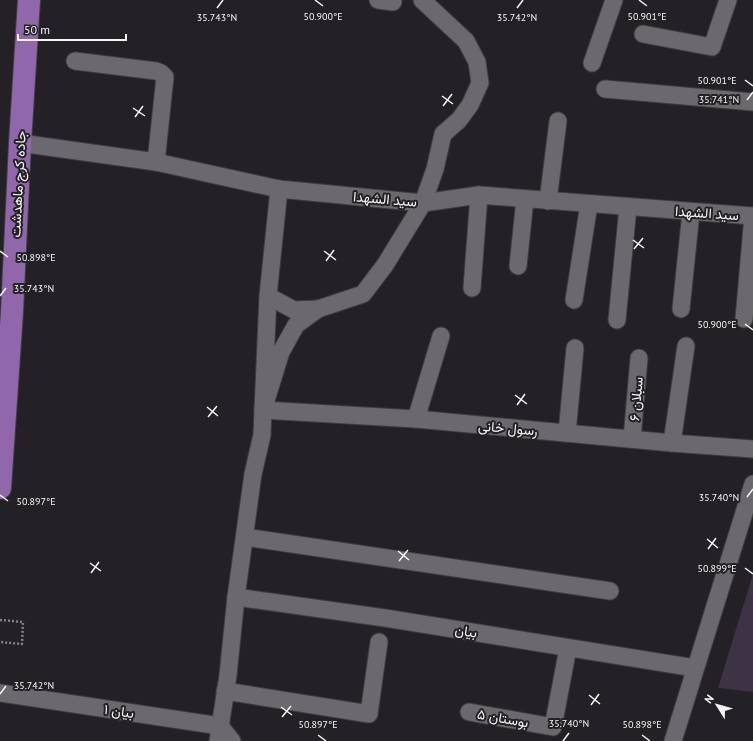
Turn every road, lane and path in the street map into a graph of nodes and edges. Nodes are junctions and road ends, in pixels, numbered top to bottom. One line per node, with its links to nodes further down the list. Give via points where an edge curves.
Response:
1 (29, 0): 11 (main road, جاده کرج ماهدشت)
2 (422, 0): 17 (street, via 466,41 477,62 480,83 470,105 459,120 443,134 435,169)
3 (614, 0): 7 (street)
4 (728, 0): 5 (street, via 712,47)
5 (643, 34)
6 (75, 61): 12 (street, via 156,71 165,77)
7 (592, 63)
8 (605, 89): 9 (street)
9 (753, 102)
10 (558, 121): 16 (street)
11 (20, 143): 12 (street, سید الشهدا); 38 (main road, جاده کرج ماهدشت, via 12,312)
12 (156, 162): 13 (street, سید الشهدا)
13 (279, 189): 17 (street, سید الشهدا); 24 (street)
14 (479, 195): 15 (street, سید الشهدا); 17 (street, سید الشهدا); 23 (street)
15 (525, 199): 16 (street, سید الشهدا); 22 (street)
16 (548, 201): 18 (street, سید الشهدا)
17 (423, 203): 26 (street, via 385,265 362,294)
18 (588, 204): 19 (street, سید الشهدا); 25 (street)
19 (628, 207): 20 (street, سید الشهدا); 29 (street)
20 (692, 212): 21 (street, سید الشهدا); 27 (street)
21 (753, 216): 28 (street)
22 (518, 266)
23 (472, 288)
24 (268, 296): 26 (street, via 294,310); 34 (street)
25 (574, 300)
26 (318, 309): 34 (street, via 296,325 281,352)
27 (681, 309)
28 (744, 318)
29 (617, 320)
30 (441, 336): 35 (street)
31 (686, 346): 39 (street)
32 (575, 348): 36 (street)
33 (639, 358): 37 (street, سبلان ۶)
34 (263, 410): 35 (street, رسول خانی); 44 (street, via 262,435 253,474)
35 (416, 419): 36 (street, رسول خانی)
36 (567, 433): 37 (street, رسول خانی)
37 (632, 439): 39 (street, رسول خانی)
38 (2, 441): 42 (main road, جاده کرج ماهدشت)
39 (672, 443): 40 (street, رسول خانی)
40 (753, 449)
41 (753, 484): 43 (street)
42 (0, 488)
43 (750, 504): 51 (street)
44 (245, 537): 45 (street); 46 (street)
45 (610, 591)
46 (236, 597): 50 (street, بیان); 52 (street)
47 (0, 620): 48 (path, via 23,622 22,644)
48 (0, 642)
49 (379, 642): 52 (street, via 369,714)
50 (568, 648): 51 (street, بیان); 54 (street, بوستان ۵, via 553,727)
51 (695, 668): 57 (street)
52 (225, 691): 55 (street)
53 (0, 693): 55 (street, بیان ۱)
54 (469, 712)
55 (219, 733): 56 (street)
56 (232, 741)
57 (672, 741)

